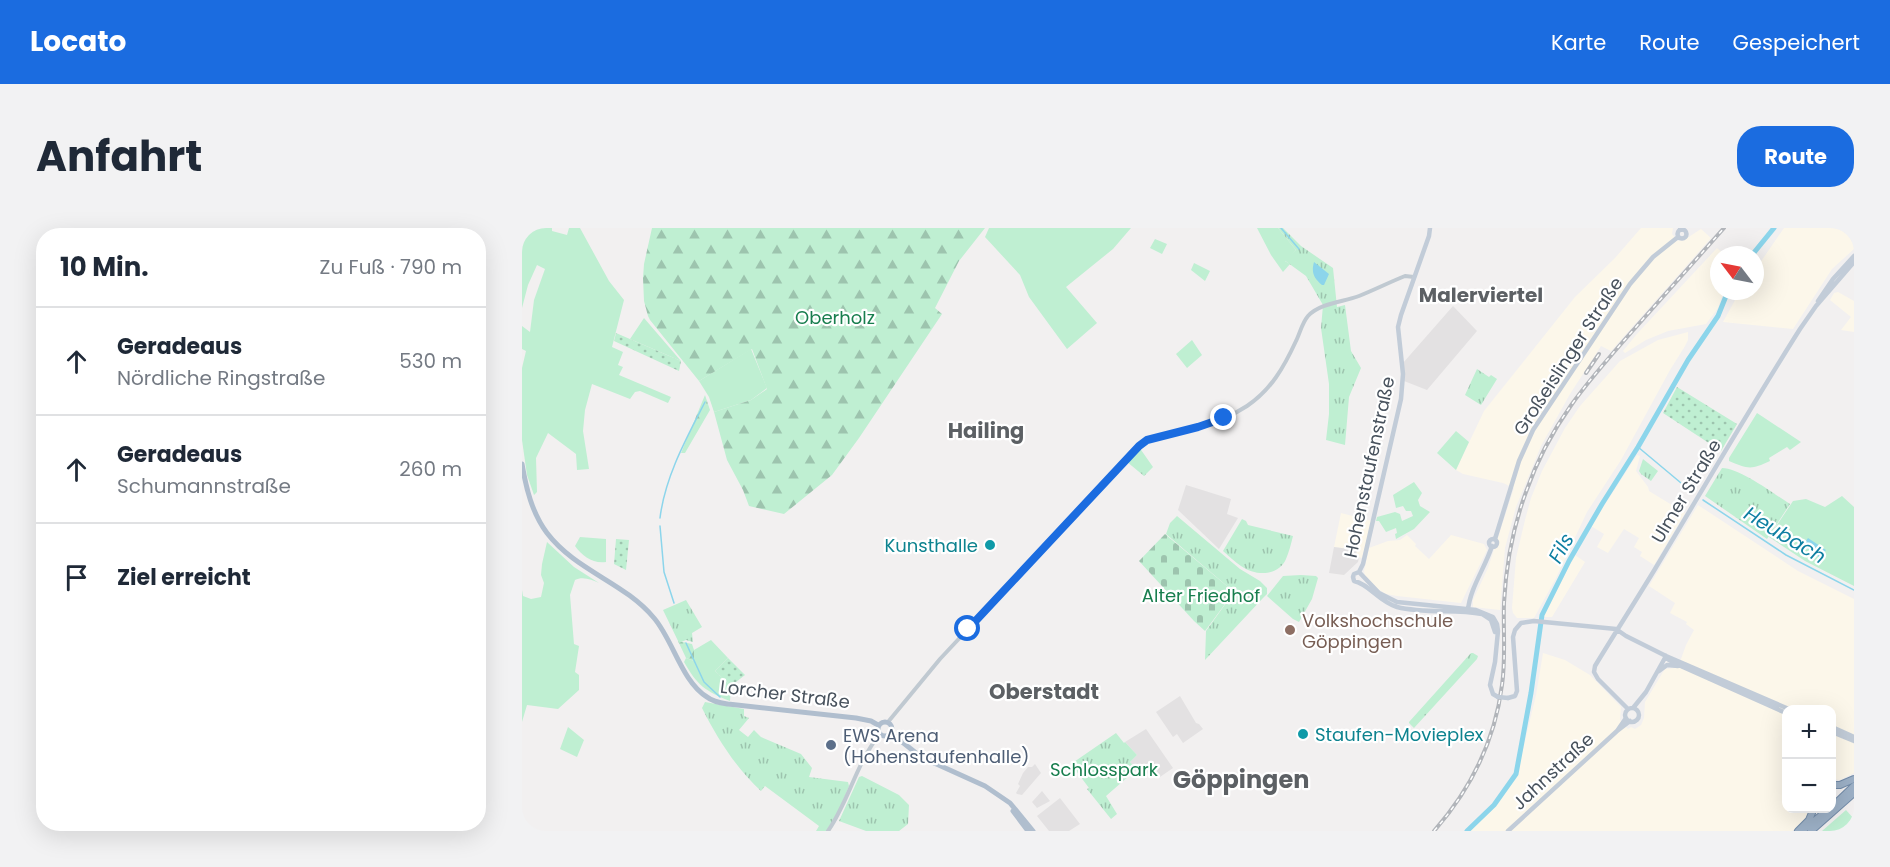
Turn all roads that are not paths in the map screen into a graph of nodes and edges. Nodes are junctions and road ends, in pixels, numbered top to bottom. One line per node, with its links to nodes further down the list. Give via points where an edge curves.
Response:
1 (1430, 228): 5 (main road, Hohenstaufenstraße)
2 (1684, 230): 8 (main road, Großeislinger Straße, via 1686,237 1678,237 1653,257 1630,284 1533,430)
3 (1854, 256): 6 (main road, Ulmer Straße, via 1827,286)
4 (1854, 262): 6 (main road, Ulmer Straße)
5 (1414, 277): 8 (main road, Hohenstaufenstraße, via 1398,327 1403,374 1401,399 1361,577 1377,597 1397,604); 21 (street, via 1405,276 1311,313 1276,379 1256,400 1208,423 1147,440 940,659)
6 (1816, 306): 9 (main road, Ulmer Straße)
7 (522, 464): 22 (main road, Lorcher Straße, via 531,500 546,532 578,564 647,611 704,696 728,704 855,718)
8 (1468, 611): 9 (main road, bridge, via 1493,624 1495,662 1490,685 1498,697 1515,696 1517,691 1514,633 1521,623)
9 (1616, 629): 10 (main road); 17 (main road, Ulmer Straße, via 1594,672)
10 (1666, 656): 11 (main road); 12 (main road); 14 (main road)
11 (1683, 667): 12 (main road, via 1667,665); 15 (main road)
12 (1657, 673): 13 (main road)
13 (1646, 692): 17 (main road); 19 (main road)
14 (1760, 697): 15 (main road); 16 (main road)
15 (1754, 699): 18 (main road)
16 (1782, 706)
17 (1631, 708): 19 (main road); 20 (main road, via 1625,712)
18 (1782, 711)
19 (1638, 713): 20 (main road, via 1636,720)
20 (1628, 720): 37 (main road, Jahnstraße)
21 (888, 722): 22 (main road); 24 (main road)
22 (878, 725): 26 (main road)
23 (1836, 729): 27 (main road)
24 (891, 733): 26 (main road); 36 (main road, via 921,757 985,786 1014,807)
25 (1836, 733): 27 (main road)
26 (880, 734): 35 (street)
27 (1854, 739)
28 (1854, 779): 29 (highway)
29 (1836, 785)
30 (1854, 786): 32 (highway)
31 (1854, 793): 39 (highway)
32 (1836, 803)
33 (1812, 813): 38 (highway)
34 (1824, 813): 38 (highway)
35 (828, 831)
36 (1030, 831)
37 (1508, 831)
38 (1800, 831)
39 (1811, 831)

